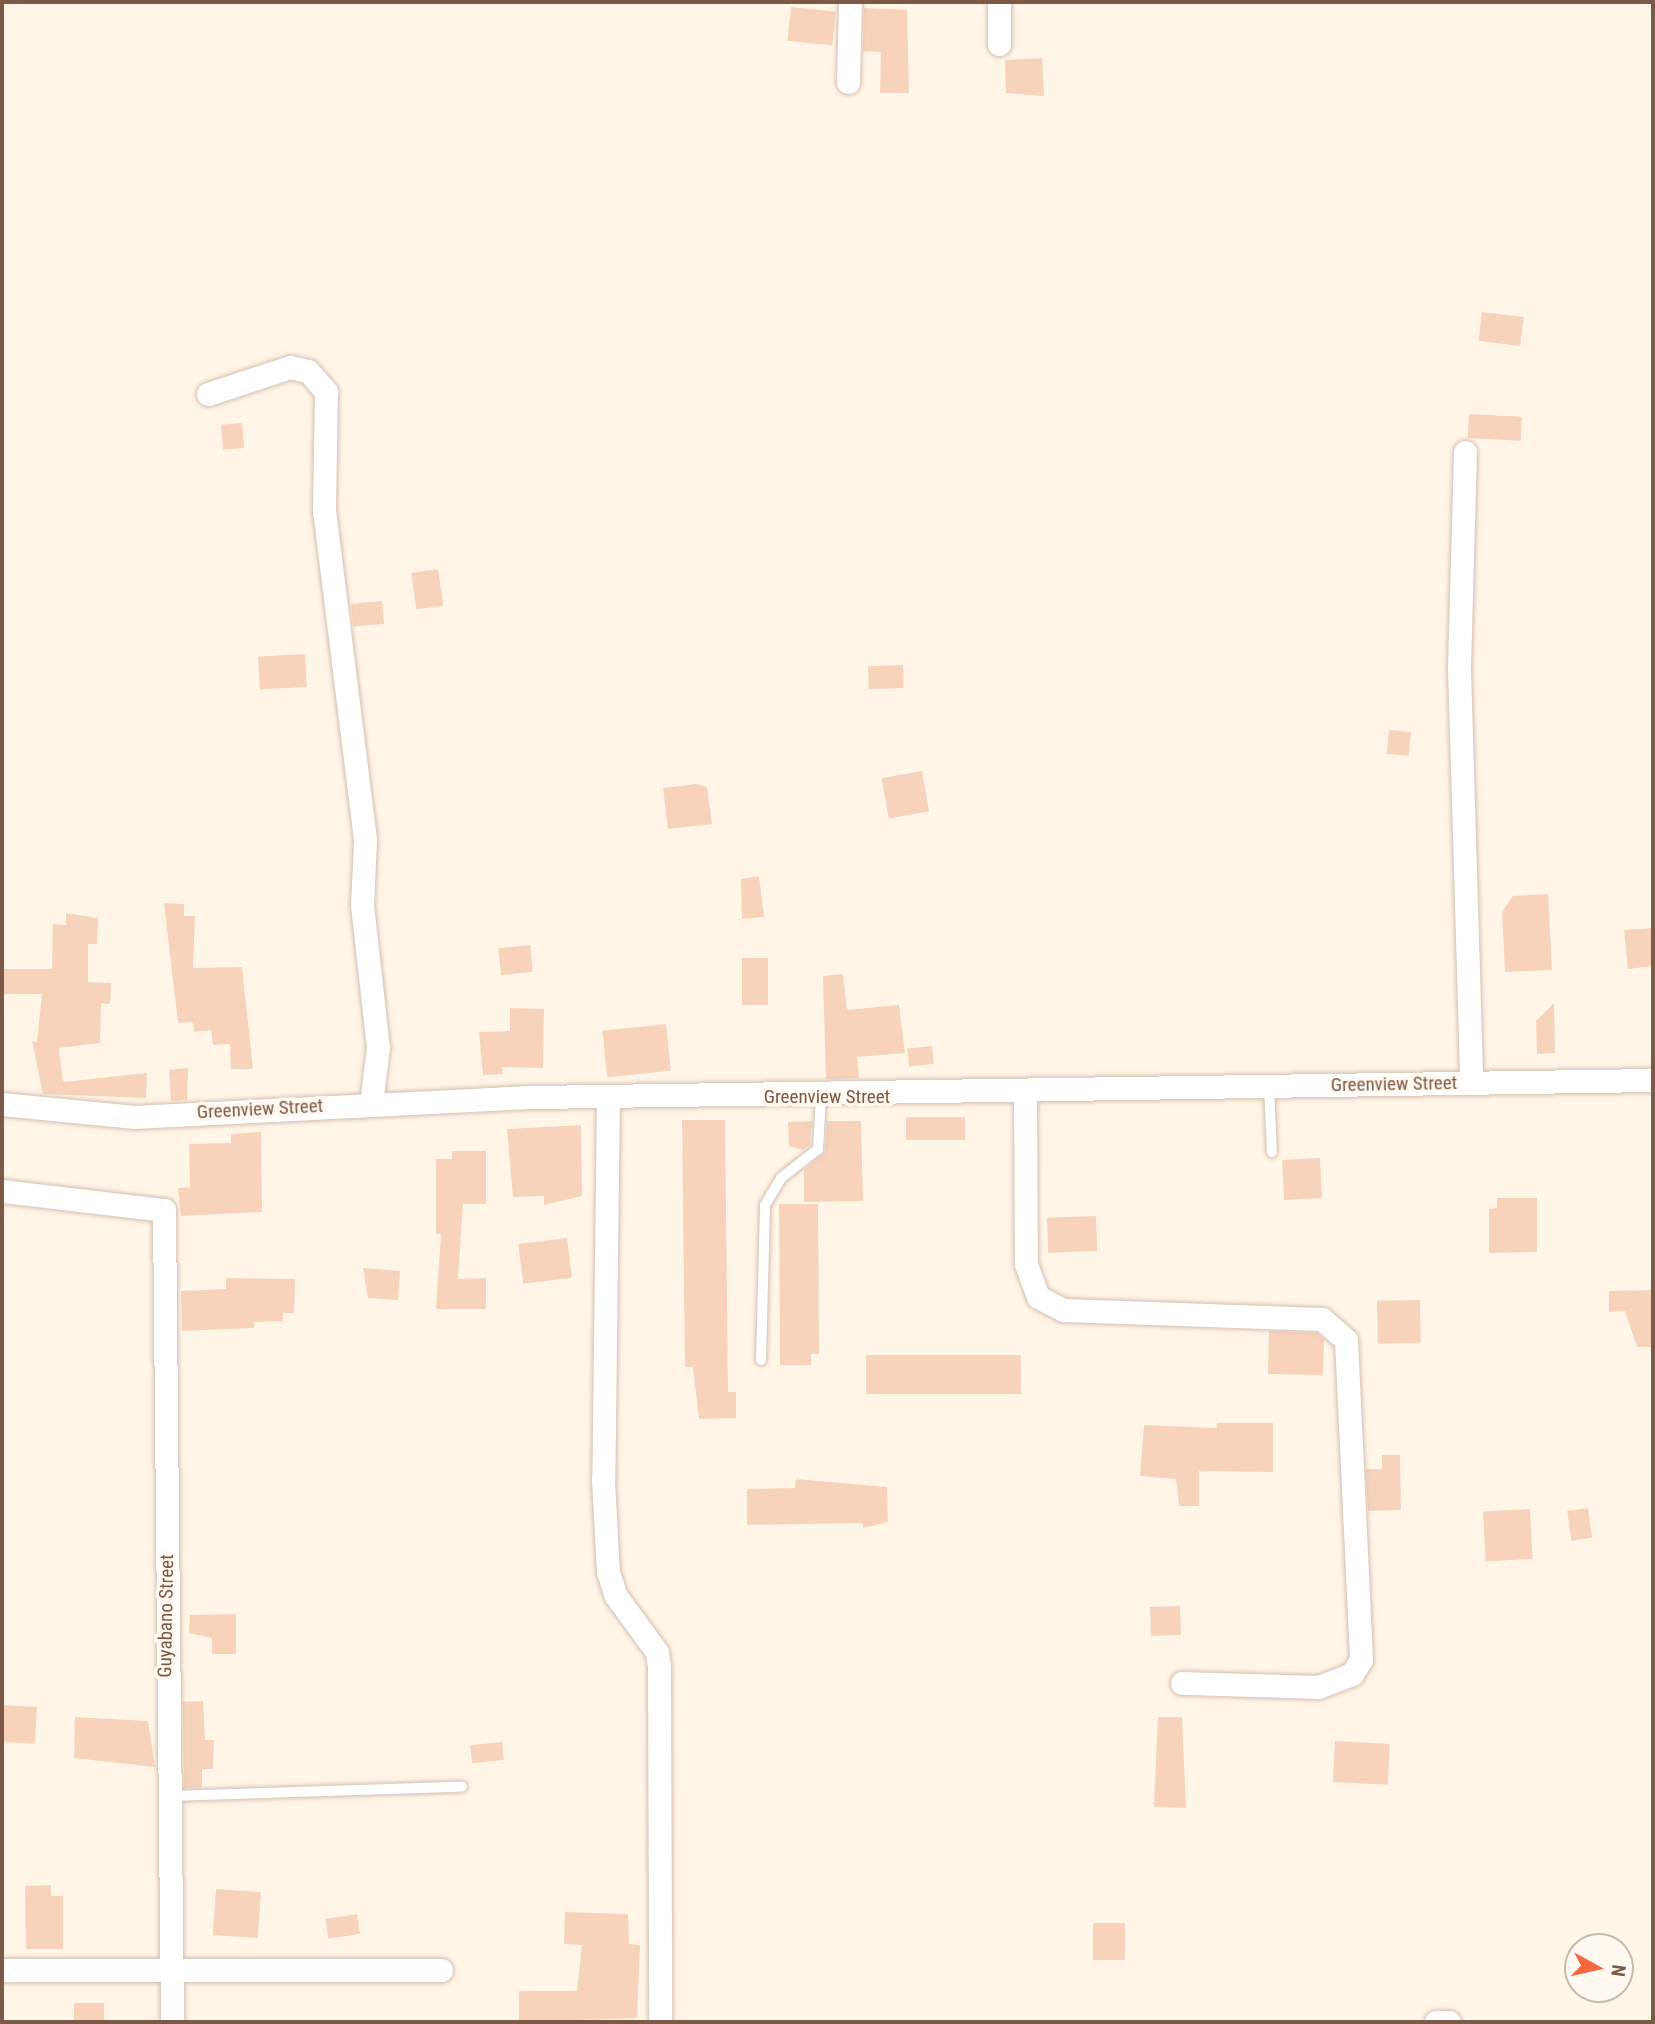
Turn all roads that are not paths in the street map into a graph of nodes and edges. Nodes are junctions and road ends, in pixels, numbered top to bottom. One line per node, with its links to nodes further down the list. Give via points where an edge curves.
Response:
1 (850, 2): 4 (street)
2 (999, 2): 3 (street)
3 (999, 44)
4 (848, 82)
5 (208, 394): 14 (street, via 290,368 320,379 326,392 324,510 365,840 362,905 378,1047)
6 (1465, 452): 8 (street, via 1459,668)
7 (1653, 1080): 8 (street, Greenview Street)
8 (1471, 1083): 9 (street, Greenview Street)
9 (1269, 1087): 10 (street, Greenview Street); 15 (lane)
10 (1025, 1094): 12 (street, Greenview Street); 18 (street, via 1026,1264 1038,1297 1064,1310 1322,1319 1346,1340 1361,1660 1352,1674 1318,1687)
11 (608, 1097): 12 (street, Greenview Street); 14 (street, Greenview Street); 25 (street, via 606,1532 616,1596 651,1642 659,1666)
12 (821, 1097): 17 (lane, via 818,1149 773,1189 761,1224)
13 (2, 1104): 14 (street, Greenview Street, via 134,1117)
14 (371, 1104)
15 (1272, 1152)
16 (2, 1191): 20 (street, Guyabano Street, via 164,1210)
17 (761, 1360)
18 (1182, 1682)
19 (462, 1787): 20 (lane)
20 (168, 1796): 23 (street, Guyabano Street)
21 (2, 1970): 23 (street)
22 (441, 1970): 23 (street)
23 (172, 1971): 24 (street, Guyabano Street)
24 (172, 2022)
25 (660, 2022)
26 (1436, 2022): 27 (street)
27 (1449, 2022)

